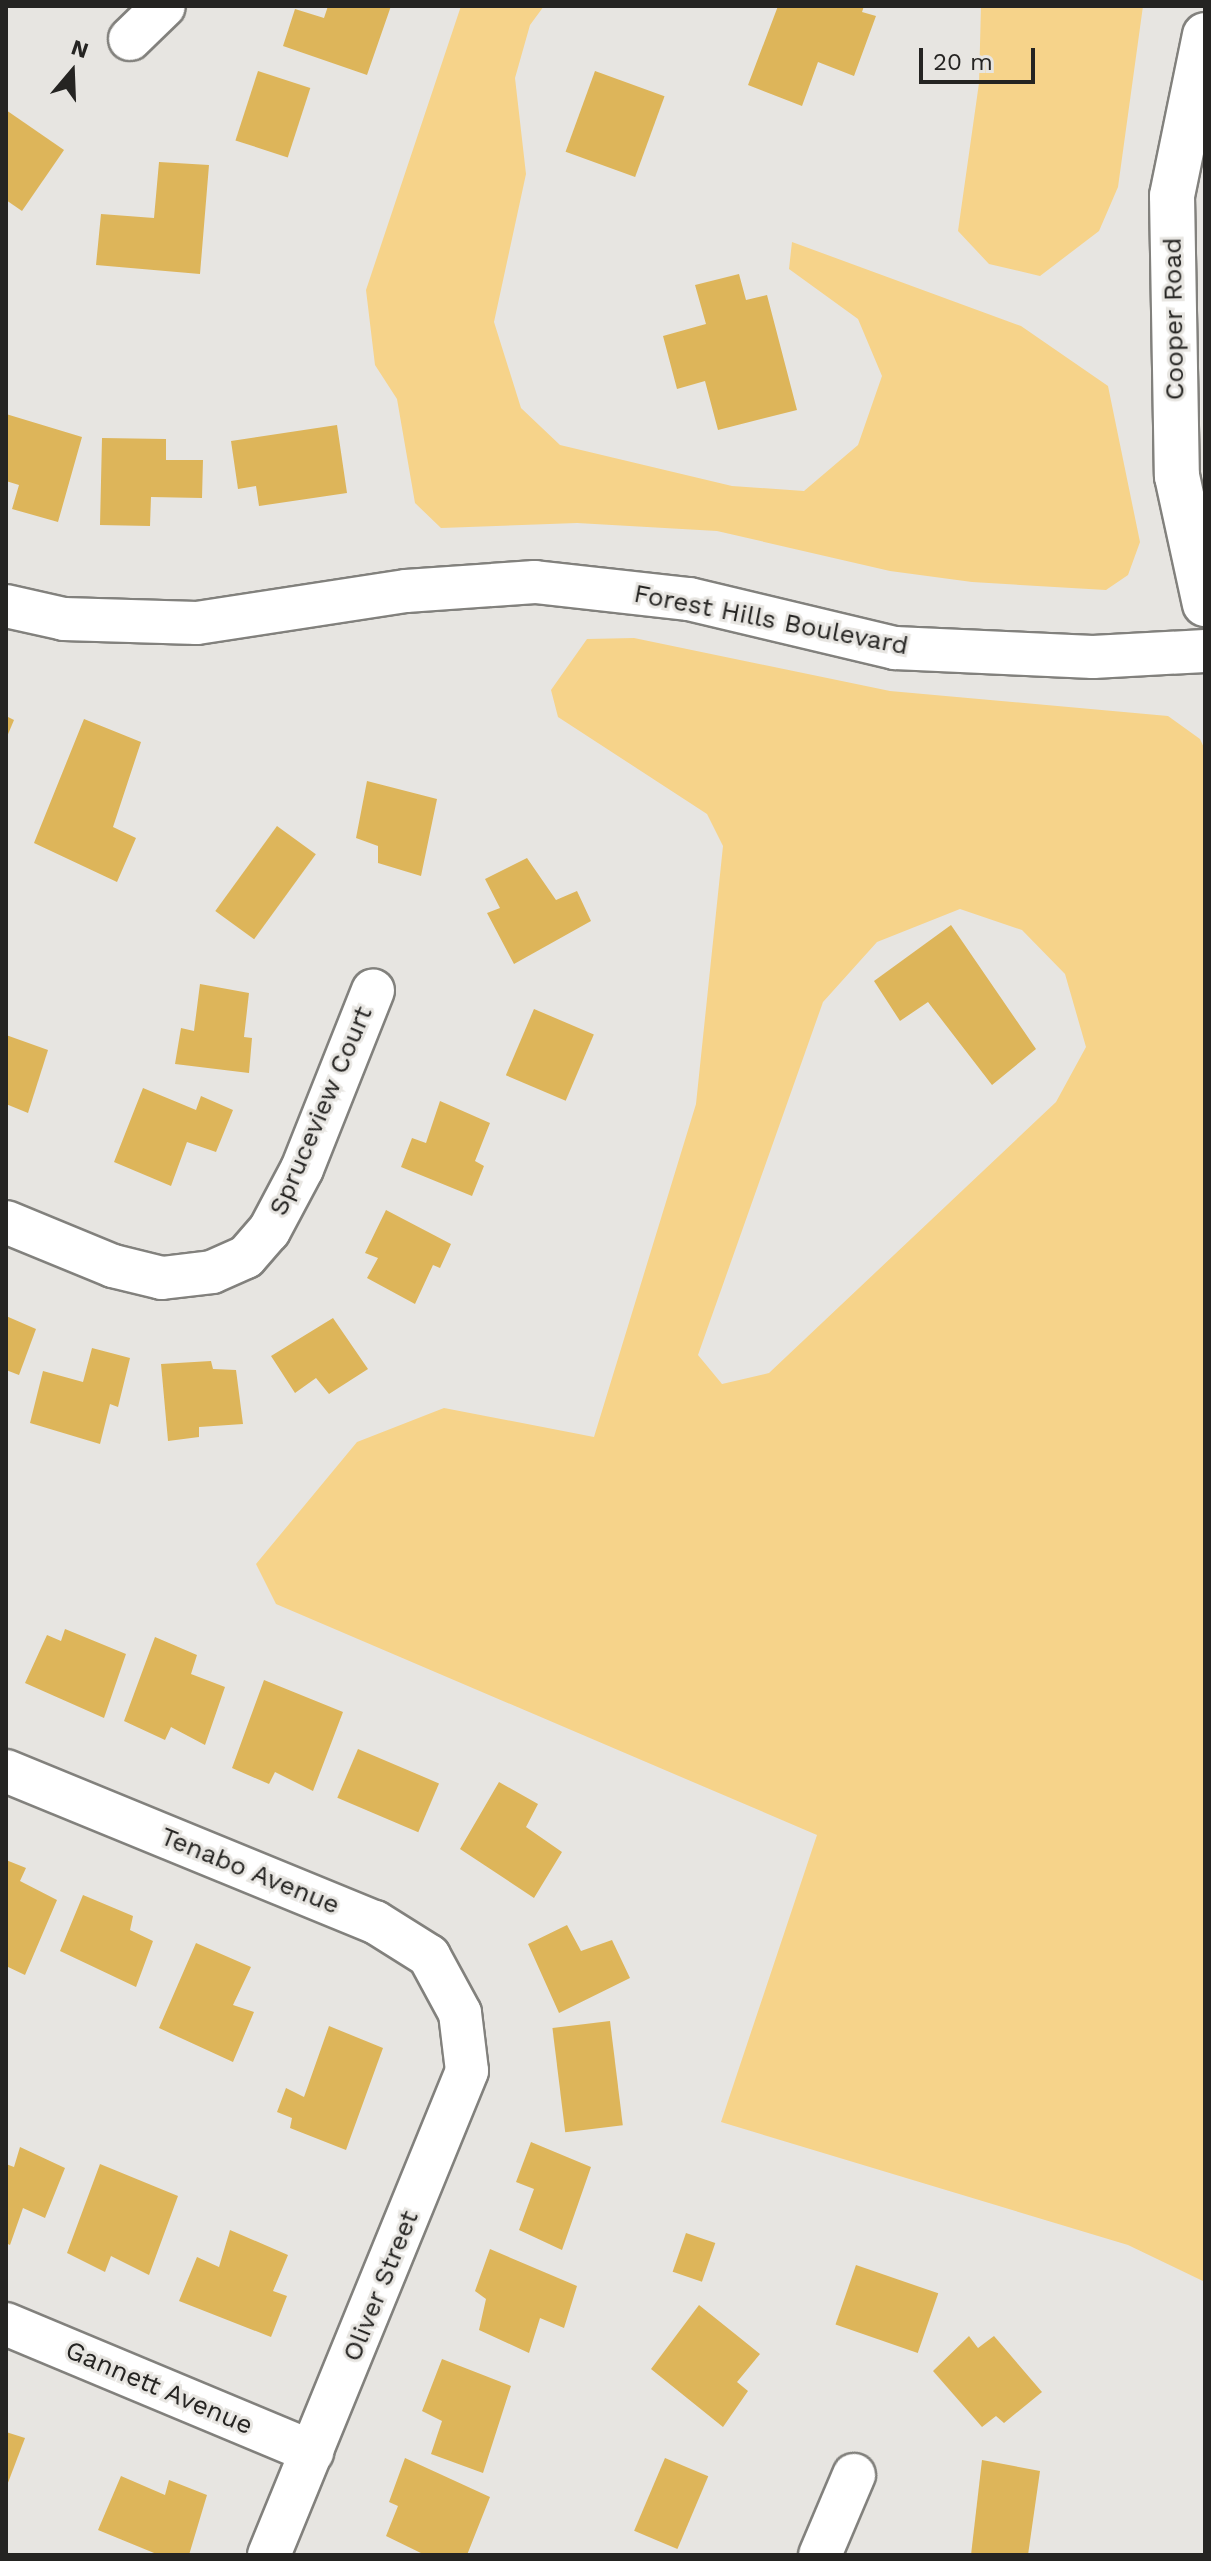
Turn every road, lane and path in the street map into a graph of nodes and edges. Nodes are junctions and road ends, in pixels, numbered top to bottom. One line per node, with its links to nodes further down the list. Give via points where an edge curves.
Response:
1 (164, 6): 3 (street)
2 (1205, 35): 4 (street, Cooper Road, via 1172,196 1177,476)
3 (130, 39)
4 (1205, 604)
5 (6, 606): 6 (street, Forest Hills Boulevard, via 64,619 197,623 406,591 535,582 689,599 895,648 1093,657)
6 (1205, 651)
7 (373, 991): 8 (street, Spruceview Court, via 302,1169 269,1231 246,1257 212,1272 162,1278 113,1266)
8 (6, 1222)
9 (6, 1771): 10 (street, Tenabo Avenue, via 375,1922 429,1956)
10 (460, 2013): 12 (street, Oliver Street, via 467,2071)
11 (6, 2324): 12 (street, Gannett Avenue)
12 (312, 2452): 14 (street, Oliver Street)
13 (854, 2475): 15 (street)
14 (269, 2555)
15 (820, 2555)

